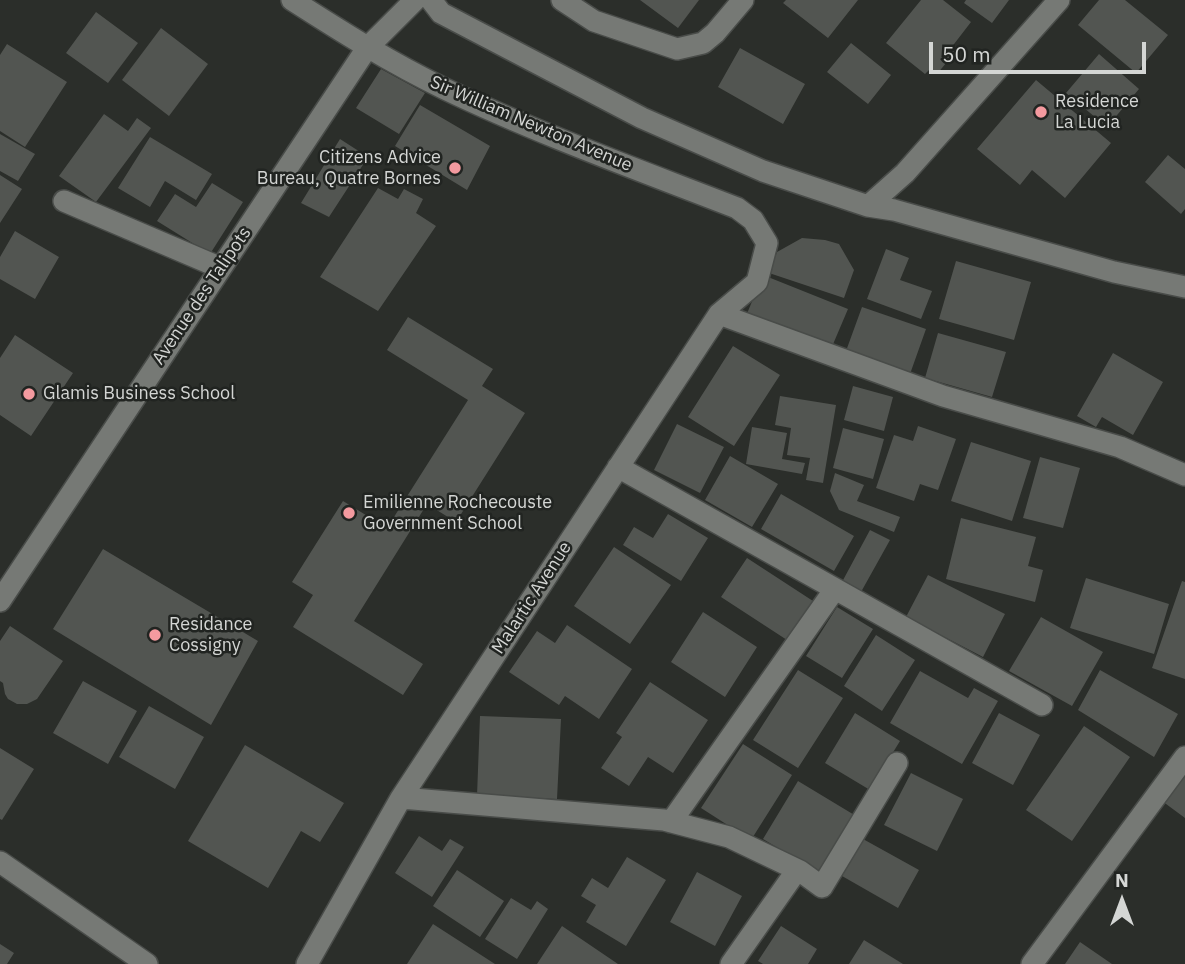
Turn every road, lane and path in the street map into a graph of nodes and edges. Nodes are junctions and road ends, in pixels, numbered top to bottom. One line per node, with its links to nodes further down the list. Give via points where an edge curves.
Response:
1 (292, 0): 7 (street, Sir William Newton Avenue)
2 (415, 0): 7 (street, Avenue des Talipots)
3 (431, 0): 10 (street, via 441,13 642,117 763,171)
4 (562, 0): 5 (street, via 594,21 677,49 703,43)
5 (743, 0)
6 (1059, 0): 8 (street)
7 (367, 48): 12 (street, Sir William Newton Avenue, via 445,89 737,208 754,220); 13 (street, Avenue des Talipots)
8 (905, 173): 10 (street); 11 (street)
9 (64, 201): 13 (street)
10 (868, 206): 11 (street)
11 (894, 210): 14 (street, via 1114,272)
12 (767, 243): 15 (street, Malartic Avenue, via 757,282)
13 (221, 268): 19 (street, Avenue des Talipots)
14 (1184, 283)
15 (719, 314): 16 (street, Malartic Avenue); 17 (street, via 943,396 1120,447)
16 (618, 467): 18 (street); 23 (street, Malartic Avenue)
17 (1185, 475)
18 (835, 589): 20 (street); 24 (street)
19 (0, 601)
20 (1042, 705)
21 (1185, 757): 30 (street)
22 (897, 763): 26 (street, via 822,887)
23 (401, 798): 24 (street); 28 (street, Malartic Avenue)
24 (671, 822): 26 (street, via 729,837)
25 (0, 862): 27 (street)
26 (797, 870): 29 (street)
27 (147, 964)
28 (307, 964)
29 (731, 964)
30 (1032, 964)

